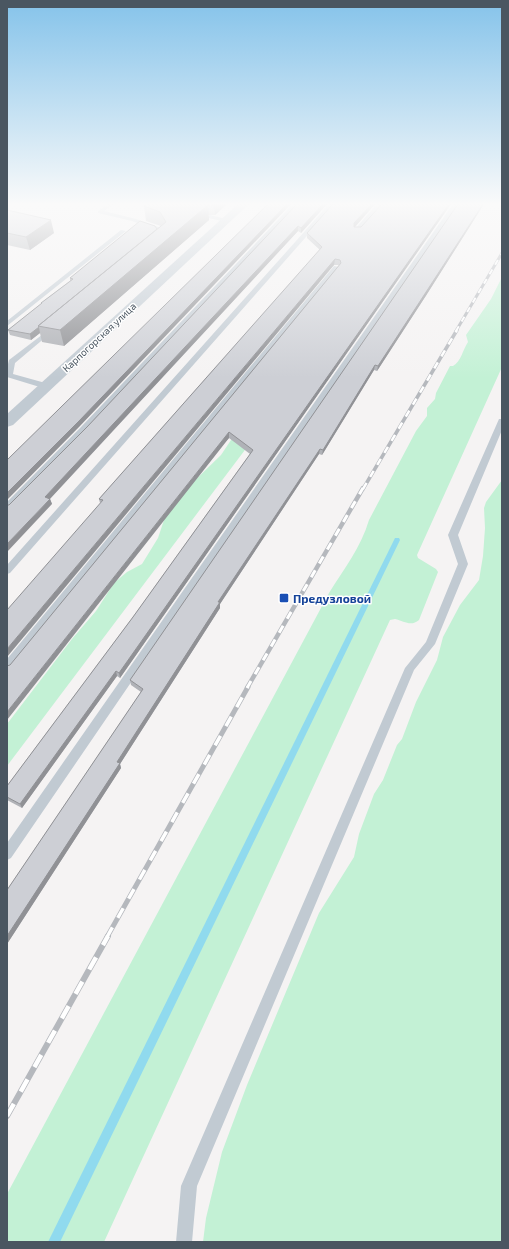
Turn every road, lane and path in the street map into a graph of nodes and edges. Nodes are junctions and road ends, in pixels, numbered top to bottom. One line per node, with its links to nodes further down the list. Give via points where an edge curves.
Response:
1 (84, 262): 7 (lane)
2 (181, 262): 10 (street, Карпогорская улица)
3 (241, 262): 13 (lane)
4 (280, 262): 14 (lane)
5 (415, 262): 16 (lane)
6 (336, 267): 15 (lane)
7 (7, 324)
8 (54, 327): 9 (lane, via 12,362)
9 (8, 373): 10 (lane)
10 (46, 386): 11 (street, Карпогорская улица)
11 (10, 416)
12 (502, 421): 17 (lane, via 453,535 463,564 430,644 410,668 190,1186)
13 (7, 507)
14 (7, 571)
15 (7, 666)
16 (7, 854)
17 (184, 1242)

